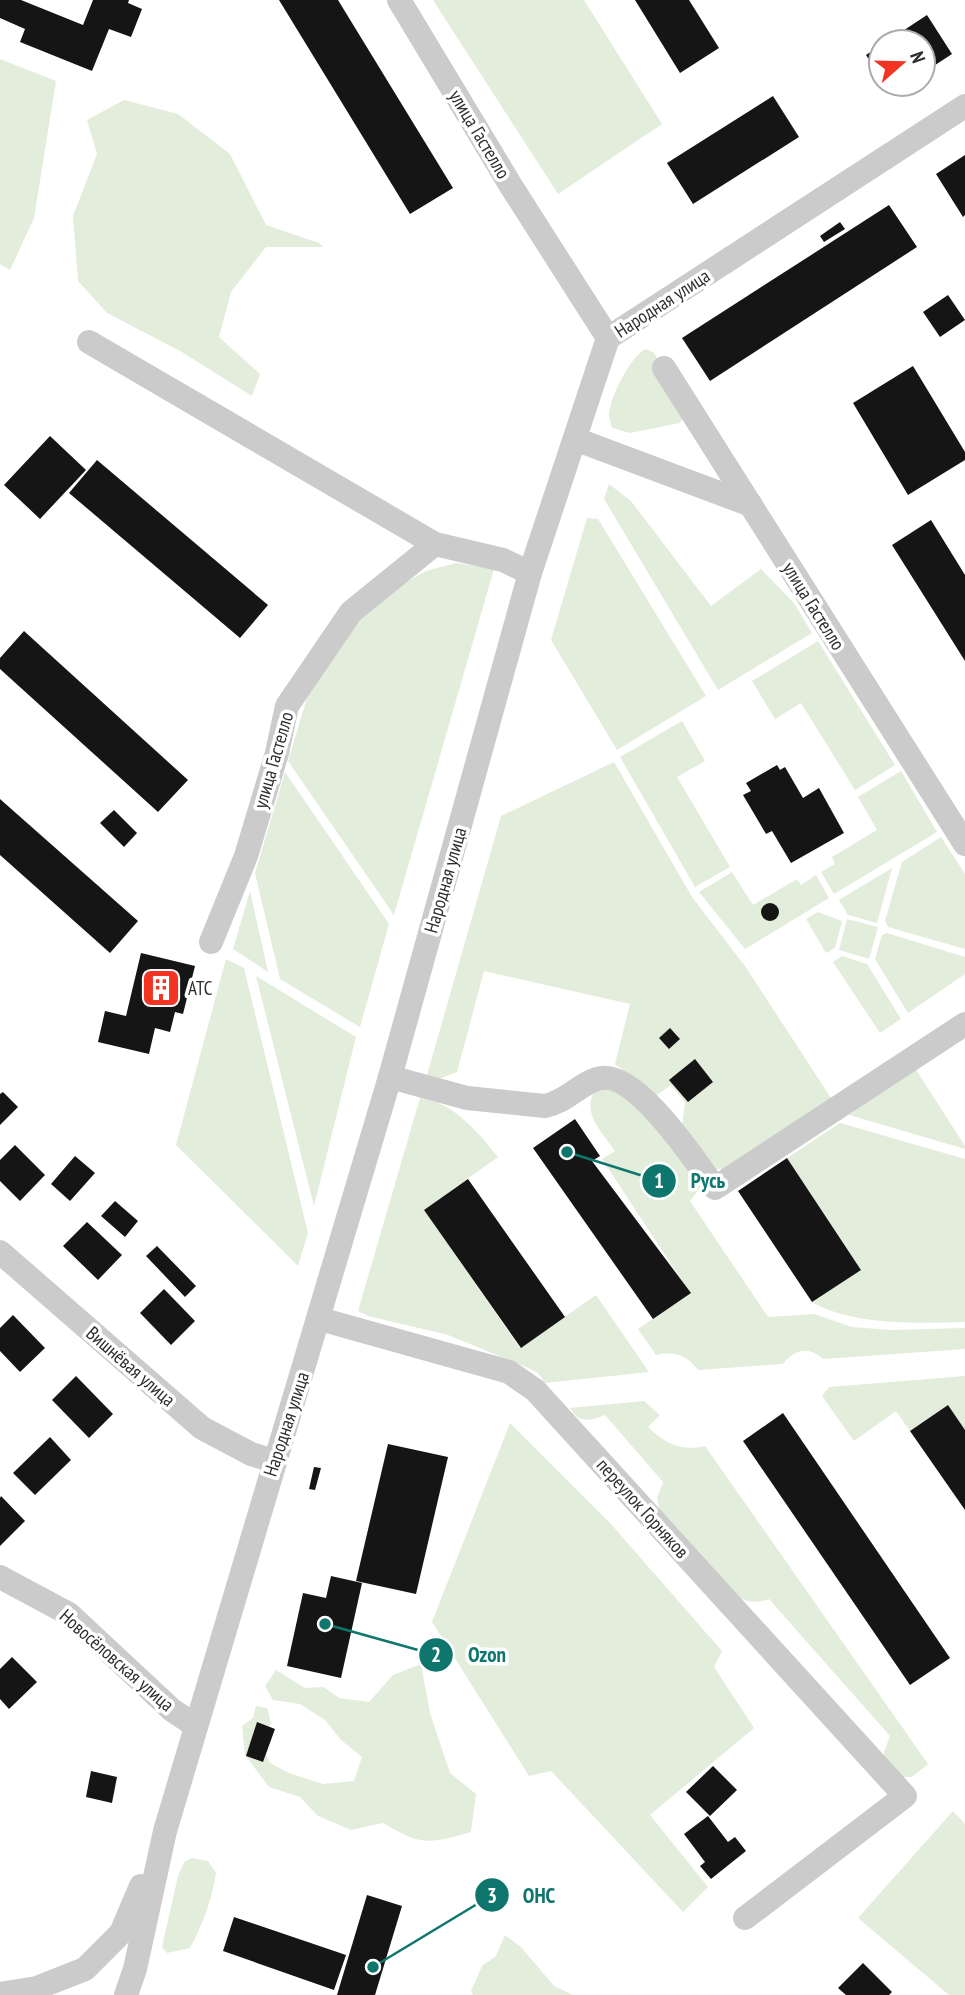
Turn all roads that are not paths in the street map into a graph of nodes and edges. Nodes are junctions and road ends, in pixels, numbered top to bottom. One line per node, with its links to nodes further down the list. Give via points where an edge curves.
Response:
1 (399, 0): 3 (street, улица Гастелло)
2 (965, 106): 3 (street, Народная улица)
3 (608, 338): 6 (street, Народная улица)
4 (89, 342): 8 (street)
5 (664, 368): 7 (street, улица Гастелло)
6 (575, 439): 7 (street); 9 (street, Народная улица)
7 (751, 505): 10 (street, улица Гастелло)
8 (435, 544): 9 (street, via 503,560); 11 (street, улица Гастелло, via 351,612 287,706 246,856)
9 (530, 573): 13 (street, Народная улица)
10 (965, 845)
11 (211, 942)
12 (965, 1024): 13 (street, via 715,1188 660,1114 610,1077 545,1106 467,1098)
13 (390, 1077): 15 (street, Народная улица)
14 (0, 1252): 16 (street, Вишнёвая улица, via 202,1428)
15 (320, 1319): 16 (street, Народная улица); 20 (street, переулок Горняков, via 509,1373 535,1390 905,1796)
16 (274, 1461): 18 (street, Народная улица)
17 (0, 1577): 18 (street, Новосёловская улица, via 69,1614 172,1710)
18 (196, 1726): 19 (street, Народная улица)
19 (165, 1831): 21 (street, via 121,1933 85,1969 37,1988); 22 (street)
20 (745, 1918)
21 (0, 1994)
22 (126, 1995)

